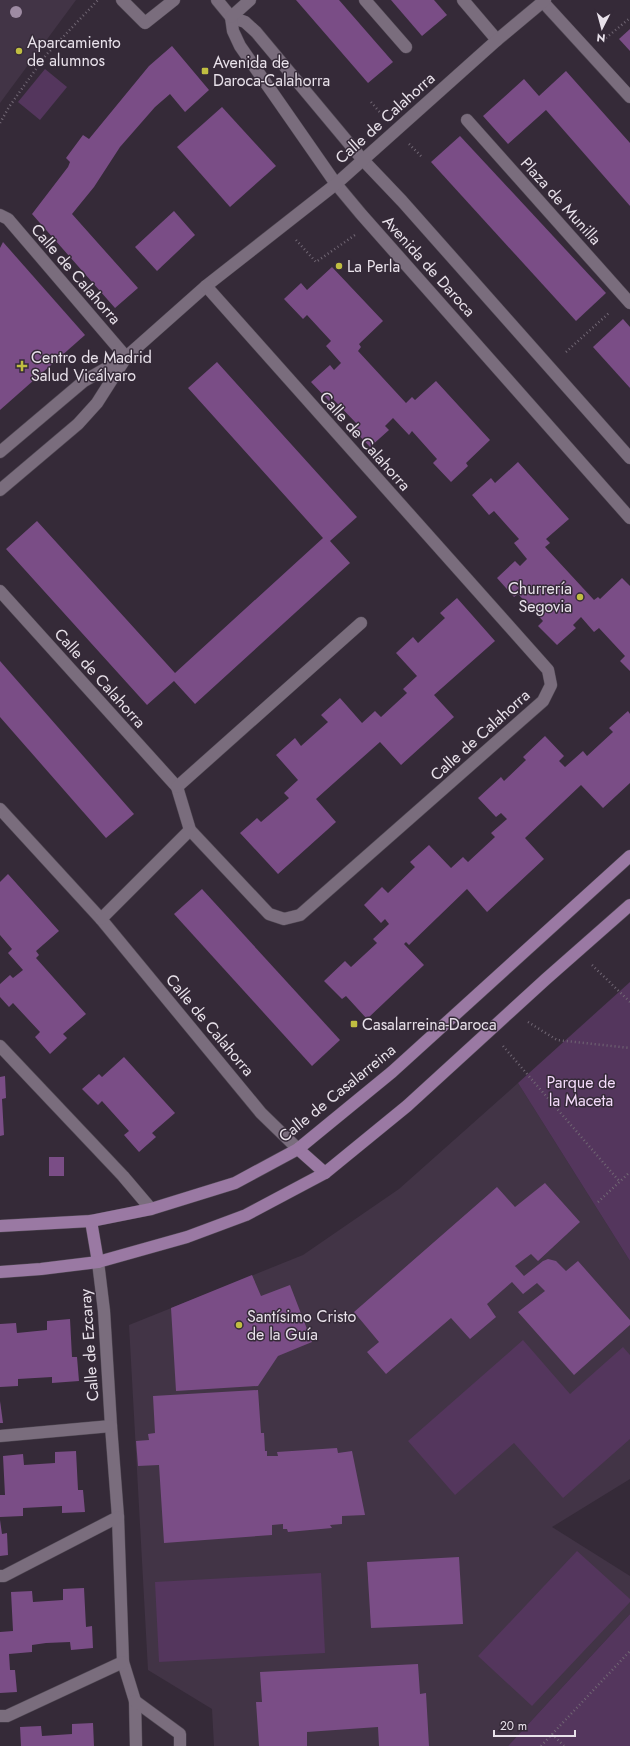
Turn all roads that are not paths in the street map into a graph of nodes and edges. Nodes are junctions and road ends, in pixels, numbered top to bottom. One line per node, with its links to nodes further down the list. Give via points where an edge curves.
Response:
1 (122, 0): 2 (street, via 145,23)
2 (174, 0)
3 (217, 0): 8 (street, Avenida de Daroca)
4 (250, 0): 8 (street)
5 (365, 0): 10 (street)
6 (463, 0): 9 (street)
7 (544, 1): 9 (street, Calle de Calahorra); 11 (street)
8 (231, 16): 13 (street, Avenida de Daroca, via 245,22 256,32); 14 (street, Avenida de Daroca, via 240,46)
9 (497, 40): 13 (street, Calle de Calahorra)
10 (406, 46)
11 (630, 97)
12 (467, 120): 17 (street, Plaza de Munilla)
13 (362, 159): 14 (street, Calle de Calahorra); 20 (street, Avenida de Daroca)
14 (336, 184): 16 (street, Calle de Calahorra); 22 (street, Avenida de Daroca)
15 (0, 215): 18 (street, Calle de Calahorra, via 8,219)
16 (206, 286): 18 (street, Calle de Calahorra); 27 (street, Calle de Calahorra, via 548,670 551,685 543,701 300,916 284,919 269,914)
17 (630, 303)
18 (126, 357): 19 (street, Calle de Calahorra, via 84,381); 21 (street, Calle de Calahorra, via 98,403 78,424)
19 (0, 452)
20 (630, 458)
21 (0, 490)
22 (630, 518)
23 (0, 591): 25 (street, Calle de Calahorra)
24 (361, 623): 25 (street)
25 (177, 788): 27 (street, Calle de Calahorra)
26 (0, 809): 30 (street, Calle de Calahorra)
27 (190, 830): 30 (street)
28 (630, 856): 33 (main road, Calle de Casalarreina, via 392,1072)
29 (630, 905): 34 (main road, via 407,1106)
30 (101, 919): 33 (street, Calle de Calahorra, via 261,1113)
31 (0, 1046): 32 (street)
32 (4, 1056): 35 (street, via 123,1176)
33 (298, 1149): 34 (main road); 35 (main road, Calle de Casalarreina, via 235,1183)
34 (325, 1173): 38 (main road, via 246,1215 188,1237)
35 (151, 1210): 36 (main road, Calle de Casalarreina)
36 (91, 1221): 37 (main road, Calle de Casalarreina); 38 (main road)
37 (0, 1226)
38 (98, 1262): 39 (main road); 40 (street, Calle de Ezcaray, via 104,1311)
39 (0, 1272)
40 (111, 1426): 41 (street); 42 (street, Calle de Ezcaray)
41 (0, 1436)
42 (118, 1518): 43 (street); 44 (street, Calle de Ezcaray)
43 (0, 1576)
44 (123, 1662): 45 (street, Calle de Ezcaray); 46 (street, via 7,1716)
45 (134, 1701): 47 (street, Calle de Ezcaray); 48 (street, via 180,1734)
46 (0, 1716)
47 (136, 1746)
48 (180, 1746)

